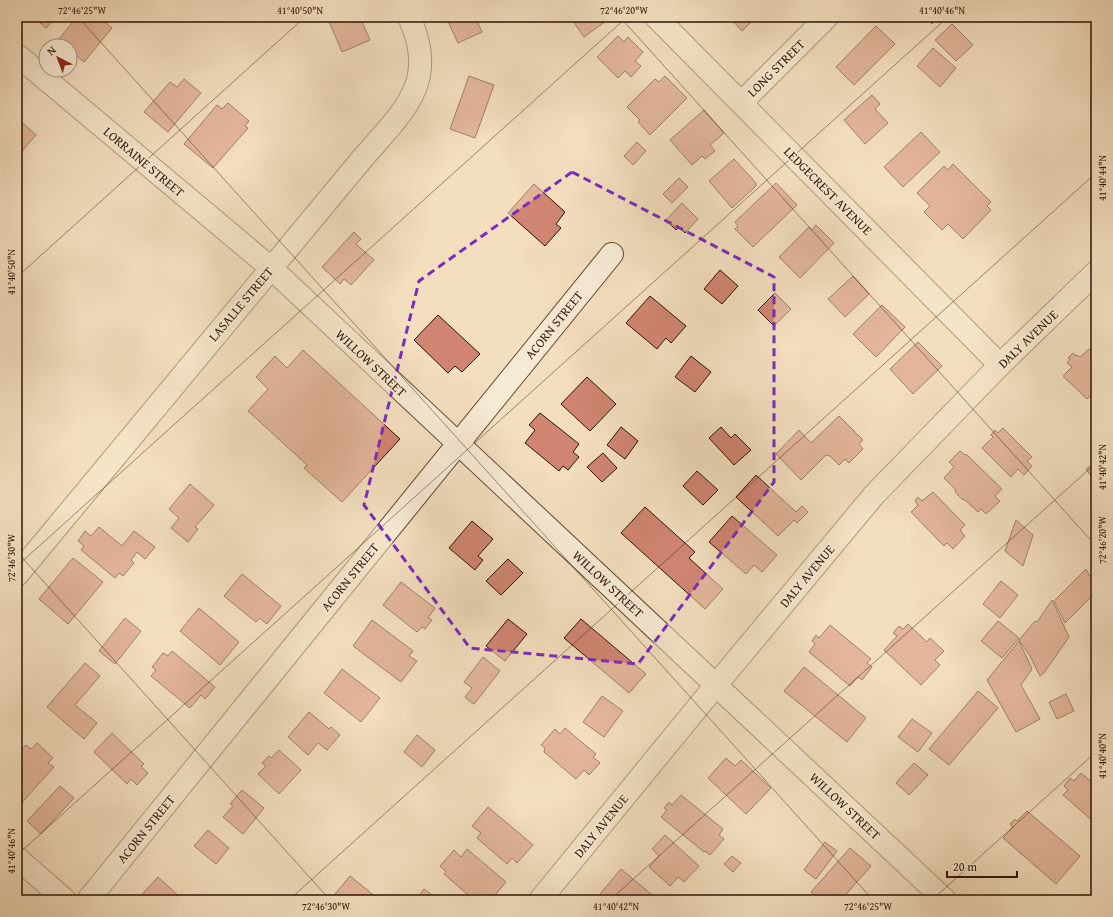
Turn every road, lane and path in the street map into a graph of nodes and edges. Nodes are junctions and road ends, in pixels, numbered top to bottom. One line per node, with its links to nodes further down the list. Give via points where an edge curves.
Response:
1 (409, 17): 7 (street, LASALLE STREET, via 418,39 421,58 413,95 398,118)
2 (656, 17): 5 (street, LEDGECREST AVENUE)
3 (827, 17): 5 (street, LONG STREET)
4 (17, 55): 7 (street, LORRAINE STREET)
5 (741, 103): 9 (street, LEDGECREST AVENUE)
6 (612, 254): 10 (street, ACORN STREET)
7 (271, 268): 10 (street, WILLOW STREET); 11 (street, LASALLE STREET)
8 (1096, 272): 9 (street, DALY AVENUE)
9 (1000, 365): 12 (street, DALY AVENUE, via 874,495)
10 (458, 444): 12 (street, WILLOW STREET); 15 (street, ACORN STREET)
11 (17, 575)
12 (716, 685): 16 (street, DALY AVENUE); 17 (street, WILLOW STREET)
13 (17, 858): 14 (street)
14 (65, 900)
15 (88, 900)
16 (540, 900)
17 (945, 900)

